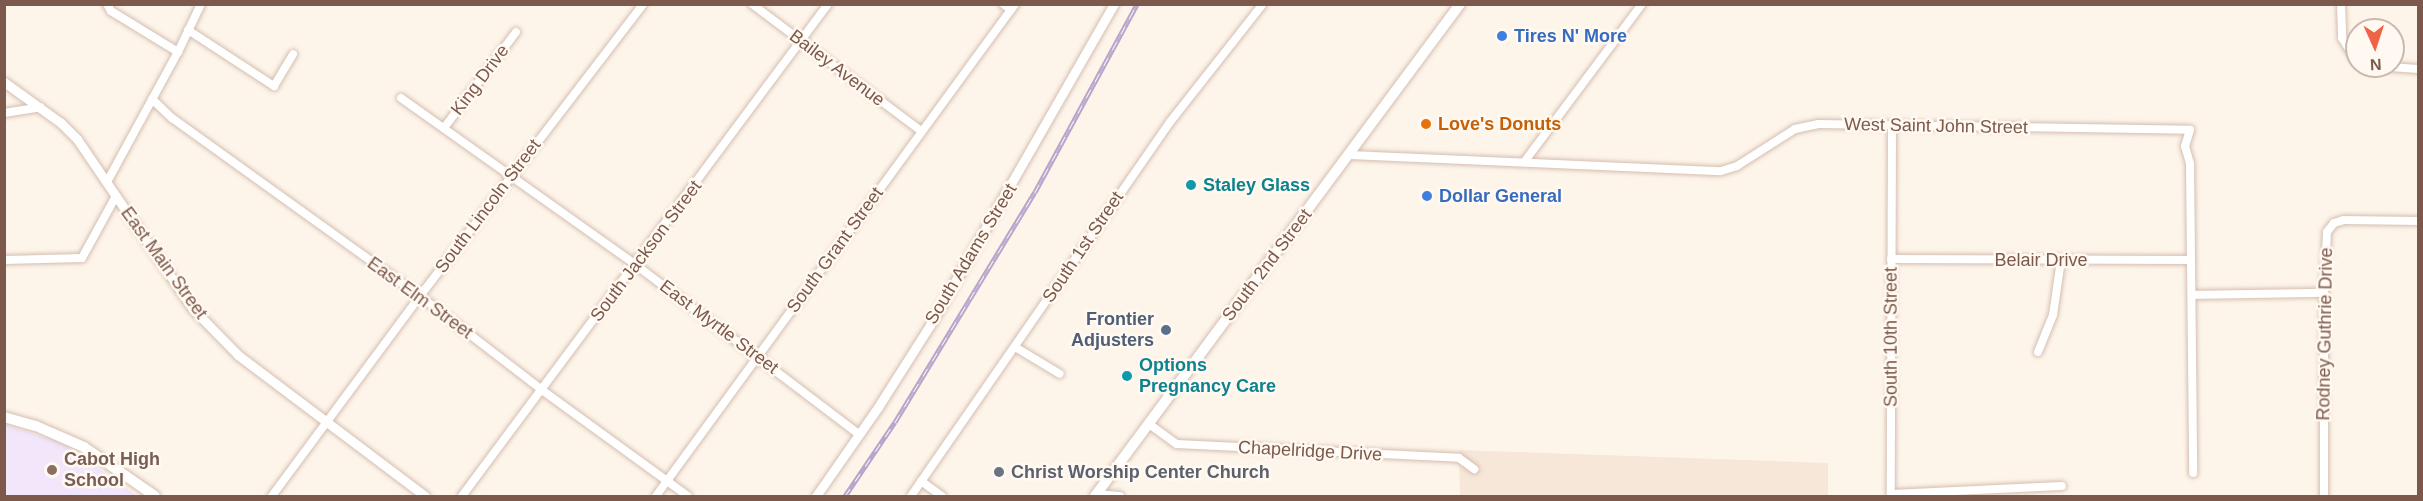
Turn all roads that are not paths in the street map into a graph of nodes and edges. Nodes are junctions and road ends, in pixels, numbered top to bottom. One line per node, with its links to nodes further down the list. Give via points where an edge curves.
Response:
1 (107, 4): 17 (street)
2 (201, 4): 13 (street)
3 (643, 4): 29 (street, South Lincoln Street)
4 (752, 4): 15 (street, Bailey Avenue)
5 (828, 4): 15 (street, South Jackson Street)
6 (1003, 4): 12 (street)
7 (1114, 4): 49 (street, South Adams Street, via 975,249)
8 (1263, 4): 41 (street, South 1st Street, via 1170,122)
9 (1460, 4): 27 (main road, South 2nd Street)
10 (1642, 4): 28 (street)
11 (2341, 4): 16 (street)
12 (1013, 7): 26 (street, South Grant Street)
13 (188, 30): 17 (street); 18 (street, via 274,86)
14 (516, 32): 25 (street, King Drive)
15 (800, 41): 26 (street, Bailey Avenue); 37 (street, South Jackson Street)
16 (2345, 43)
17 (178, 52): 21 (street)
18 (293, 54)
19 (4, 82): 22 (street, East Main Street)
20 (401, 98): 25 (street, East Myrtle Street)
21 (152, 99): 30 (street); 40 (street, East Elm Street, via 172,118)
22 (41, 107): 23 (street); 30 (street, East Main Street, via 77,140)
23 (4, 113)
24 (1892, 126): 28 (street, West Saint John Street, via 1818,124 1795,129 1737,166 1721,171); 33 (street, South 10th Street); 36 (street, West Saint John Street, via 2190,130 2185,146 2190,164)
25 (444, 128): 29 (street, East Myrtle Street)
26 (921, 131): 43 (street, South Grant Street)
27 (1350, 155): 28 (street, West Saint John Street); 48 (main road, South 2nd Street)
28 (1525, 161)
29 (512, 175): 37 (street, East Myrtle Street); 40 (street, South Lincoln Street)
30 (107, 182): 31 (street, East Main Street)
31 (116, 196): 34 (street, via 82,258); 47 (street, East Main Street, via 194,309 238,355)
32 (2418, 221): 38 (street, Rodney Guthrie Drive, via 2355,219 2334,223 2327,232 2325,246)
33 (1891, 259): 35 (street, Belair Drive); 56 (street, South 10th Street, via 1891,494)
34 (4, 260)
35 (2061, 260): 36 (street, Belair Drive); 42 (street, via 2053,315)
36 (2191, 260): 39 (street, West Saint John Street)
37 (636, 265): 43 (street, East Myrtle Street); 45 (street, South Jackson Street)
38 (2324, 293): 39 (street); 67 (street, Rodney Guthrie Drive)
39 (2192, 295): 51 (street, West Saint John Street)
40 (420, 296): 45 (street, East Elm Street); 47 (street, South Lincoln Street)
41 (1015, 347): 44 (street); 53 (street, South 1st Street)
42 (2038, 352)
43 (758, 356): 49 (street, East Myrtle Street); 52 (street, South Grant Street)
44 (1060, 374)
45 (542, 390): 52 (street, East Elm Street); 60 (street, South Jackson Street)
46 (4, 417): 57 (main road, via 84,447)
47 (327, 421): 58 (street, South Lincoln Street); 59 (street, East Main Street)
48 (1149, 424): 50 (street, Chapelridge Drive, via 1177,444 1460,458); 55 (main road, South 2nd Street)
49 (860, 434): 63 (street, South Adams Street)
50 (1474, 469)
51 (2193, 473)
52 (667, 481): 61 (street, South Grant Street); 62 (street, East Elm Street)
53 (921, 481): 64 (street, South 1st Street); 65 (street)
54 (2062, 486): 56 (street)
55 (1096, 495): 66 (street)
56 (1941, 495)
57 (155, 496)
58 (272, 496)
59 (425, 496)
60 (462, 496)
61 (656, 496)
62 (688, 496)
63 (816, 496)
64 (911, 496)
65 (942, 496)
66 (1120, 496)
67 (2324, 496)

